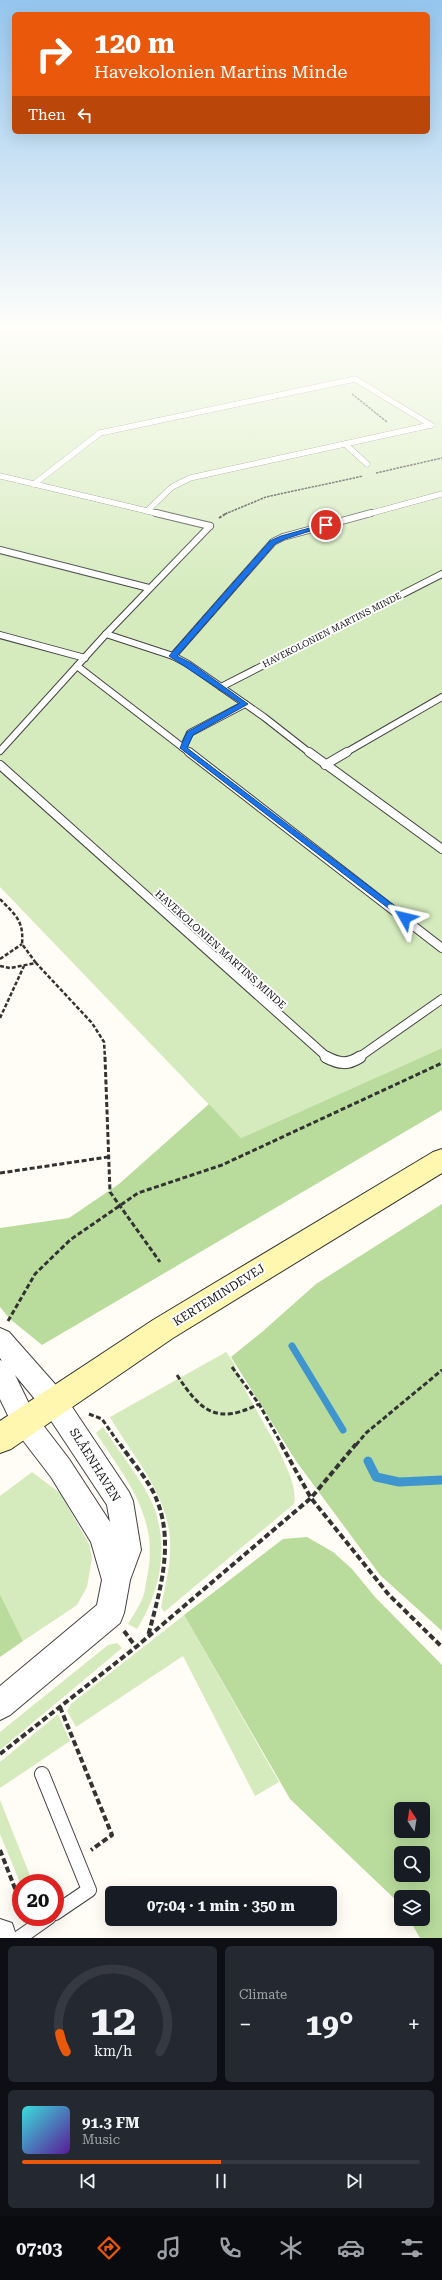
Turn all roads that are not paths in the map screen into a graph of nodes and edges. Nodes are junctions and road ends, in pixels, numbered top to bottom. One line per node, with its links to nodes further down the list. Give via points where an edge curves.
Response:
1 (177, 416): 6 (lane, via 100,433)
2 (417, 416): 3 (lane, via 431,425)
3 (345, 444): 4 (lane); 8 (lane, via 190,478 172,487)
4 (368, 464)
5 (0, 476): 6 (lane)
6 (34, 484): 8 (lane)
7 (442, 494): 14 (lane, via 283,537 273,542)
8 (147, 511): 11 (lane, via 210,526)
9 (0, 550): 11 (lane)
10 (442, 574): 17 (lane, HAVEKOLONIEN MARTINS MINDE)
11 (149, 588): 12 (lane)
12 (106, 634): 14 (lane); 15 (lane)
13 (0, 635): 15 (lane)
14 (172, 656): 17 (lane)
15 (85, 658): 16 (lane)
16 (77, 666): 20 (lane); 21 (lane)
17 (221, 687): 19 (lane)
18 (442, 697): 23 (lane)
19 (245, 704): 20 (lane, via 190,733); 23 (lane)
20 (183, 748): 25 (lane)
21 (0, 751)
22 (0, 765): 26 (lane, HAVEKOLONIEN MARTINS MINDE, via 317,1050 337,1063 351,1063)
23 (324, 765): 24 (lane)
24 (442, 849)
25 (442, 948)
26 (442, 999)
27 (442, 1160): 30 (main road, KERTEMINDEVEJ, via 164,1329)
28 (2, 1334): 30 (street, SLÅENHAVEN)
29 (0, 1372): 31 (street, SLÅENHAVEN)
30 (53, 1401): 31 (main road, KERTEMINDEVEJ); 33 (street, SLÅENHAVEN, via 120,1501 127,1550)
31 (24, 1421): 32 (main road, KERTEMINDEVEJ); 33 (street, SLÅENHAVEN, via 60,1468 103,1536)
32 (0, 1438)
33 (116, 1580): 34 (street, SLÅENHAVEN, via 110,1613)
34 (0, 1705)
35 (42, 1774): 36 (lane, via 89,1890)
36 (64, 1907)
37 (36, 1926): 38 (lane)
38 (19, 1938)

